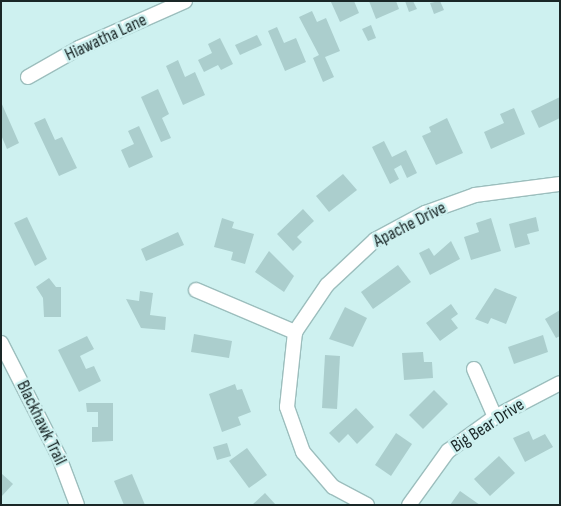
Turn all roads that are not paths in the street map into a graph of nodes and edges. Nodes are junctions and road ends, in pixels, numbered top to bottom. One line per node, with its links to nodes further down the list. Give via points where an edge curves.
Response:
1 (185, 1): 2 (street, Hiawatha Lane, via 79,48)
2 (28, 77)
3 (560, 184): 5 (street, Apache Drive, via 475,195 425,213 375,240 327,285)
4 (196, 290): 5 (street)
5 (295, 332): 11 (street, Apache Drive, via 287,407 303,452 333,486)
6 (1, 343): 10 (street, Blackhawk Trail, via 59,457)
7 (474, 369): 9 (street)
8 (560, 383): 9 (street, Big Bear Drive)
9 (495, 417): 12 (street, Big Bear Drive, via 448,451)
10 (77, 505)
11 (367, 505)
12 (410, 505)

